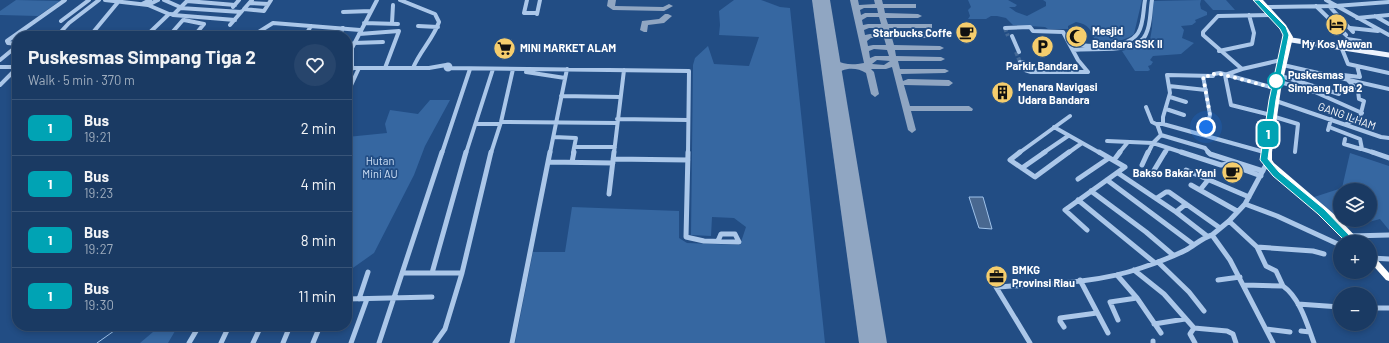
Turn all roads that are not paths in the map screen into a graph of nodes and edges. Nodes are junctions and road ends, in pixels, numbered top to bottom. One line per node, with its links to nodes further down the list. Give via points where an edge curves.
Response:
1 (65, 0): 66 (street)
2 (89, 0): 54 (street)
3 (99, 0): 67 (street)
4 (105, 0): 22 (street)
5 (136, 0): 26 (street)
6 (150, 0): 28 (street)
7 (158, 0): 30 (street)
8 (164, 0): 27 (street)
9 (178, 0): 27 (street)
10 (188, 0): 31 (street); 37 (street)
11 (239, 0): 31 (street)
12 (271, 0): 29 (street)
13 (377, 0): 41 (street)
14 (400, 0): 61 (street, via 435,14 440,22)
15 (527, 0): 16 (street, via 524,13 537,15)
16 (540, 0)
17 (1146, 0): 46 (street)
18 (1152, 0): 50 (street)
19 (1256, 0): 45 (highway)
20 (1260, 0): 36 (highway)
21 (1326, 0): 35 (street)
22 (119, 1): 26 (street); 68 (street)
23 (1379, 1): 25 (street); 35 (street)
24 (251, 2): 29 (street); 40 (street)
25 (1389, 2)
26 (131, 3): 28 (street)
27 (171, 3): 37 (street)
28 (142, 4): 30 (street)
29 (268, 4): 40 (street, via 262,12)
30 (148, 5): 43 (street)
31 (235, 5): 39 (street)
32 (393, 5): 56 (street)
33 (1316, 6): 34 (street); 36 (street); 62 (street)
34 (1329, 6): 35 (street); 65 (street)
35 (1335, 6): 51 (street)
36 (1266, 7): 82 (highway, via 1286,29 1289,35)
37 (180, 8): 38 (street); 43 (street)
38 (212, 10): 39 (street); 49 (street)
39 (229, 11): 40 (street)
40 (243, 11): 53 (street)
41 (371, 11): 42 (street); 55 (street)
42 (343, 12)
43 (171, 15): 49 (street); 52 (street); 69 (street)
44 (1249, 15): 45 (street); 91 (street, via 1254,33 1252,44); 91 (street, via 1218,16 1203,32)
45 (1270, 15): 82 (highway, via 1283,29)
46 (1142, 16): 50 (street); 86 (street, via 1137,35 1126,43)
47 (1375, 16): 48 (street); 51 (street); 57 (street)
48 (1389, 16)
49 (205, 18): 53 (street)
50 (1149, 18): 90 (street, via 1146,36 1131,46)
51 (1357, 18): 77 (street)
52 (184, 20): 70 (street); 71 (street, via 204,24)
53 (235, 20): 58 (street)
54 (61, 21)
55 (364, 23): 56 (street); 76 (street)
56 (392, 23): 75 (street, via 400,25)
57 (1389, 24)
58 (230, 25)
59 (311, 26): 63 (street); 72 (street, via 272,23); 73 (street)
60 (418, 26): 61 (street)
61 (438, 27): 103 (street, via 423,47)
62 (1338, 27): 65 (street); 78 (street)
63 (343, 28): 74 (street); 76 (street)
64 (1007, 28): 86 (street, via 1030,27 1033,30 1061,32)
65 (1350, 29): 77 (street); 78 (street)
66 (21, 31)
67 (62, 31)
68 (94, 31)
69 (152, 31)
70 (174, 31)
71 (198, 31)
72 (260, 31)
73 (308, 31)
74 (342, 31)
75 (400, 31): 76 (street); 102 (street)
76 (360, 32): 84 (street)
77 (1382, 32): 79 (street)
78 (1346, 35): 93 (street, via 1360,41)
79 (1389, 35)
80 (1010, 36): 92 (street)
81 (12, 37): 85 (street, via 7,41)
82 (1287, 39): 89 (main road); 96 (highway)
83 (383, 42): 84 (street)
84 (354, 43): 88 (street)
85 (12, 44)
86 (1070, 44): 90 (street)
87 (12, 49): 95 (street)
88 (352, 49)
89 (1342, 49): 93 (main road); 97 (street, via 1346,63)
90 (1073, 50): 109 (street)
91 (1219, 51): 110 (street)
92 (1018, 52)
93 (1366, 52): 94 (main road)
94 (1389, 55)
95 (0, 60)
96 (1283, 62): 110 (street); 117 (highway); 118 (street); 122 (highway)
97 (1357, 66): 113 (street); 118 (street, via 1360,77 1343,74)
98 (0, 67): 99 (street)
99 (12, 67)
100 (352, 68): 101 (street)
101 (359, 68): 102 (street); 119 (street)
102 (385, 68): 103 (street)
103 (413, 68): 104 (street)
104 (470, 69): 105 (street); 209 (street)
105 (493, 69): 106 (street); 142 (street)
106 (513, 69): 107 (street); 141 (street)
107 (521, 69): 108 (street); 116 (street)
108 (567, 69): 111 (street); 116 (street)
109 (1080, 69): 109 (street, via 1088,72); 109 (street, via 1035,70 1022,62 1025,70 1031,72)
110 (1242, 69): 114 (street)
111 (624, 70): 127 (street); 138 (street, via 689,70)
112 (12, 73): 120 (street)
113 (1389, 73)
114 (1225, 74): 115 (street); 122 (street); 136 (street, via 1232,105)
115 (1203, 76): 121 (street, via 1167,75); 124 (street)
116 (565, 78): 126 (street)
117 (1281, 79): 122 (highway); 125 (street); 133 (street)
118 (1347, 80): 123 (street); 133 (street, via 1364,101)
119 (352, 83)
120 (0, 86)
121 (1169, 86): 124 (street); 128 (street)
122 (1277, 88): 129 (highway); 136 (highway)
123 (1389, 89)
124 (1206, 90): 148 (street, via 1210,120)
125 (1339, 94)
126 (561, 96): 127 (street); 140 (street)
127 (620, 97): 139 (street)
128 (1170, 97): 130 (street); 132 (street)
129 (1276, 101): 136 (highway); 137 (street, GANG ILHAM)
130 (1186, 102)
131 (1146, 107): 143 (street, via 1152,122)
132 (1166, 110): 134 (street); 144 (street)
133 (1362, 113): 145 (street, via 1356,120)
134 (1184, 115)
135 (1070, 116): 146 (street)
136 (1273, 116): 161 (highway); 162 (street, via 1298,124); 169 (highway)
137 (1331, 119): 145 (street, GANG ILHAM); 160 (street, via 1328,129 1360,139)
138 (688, 120): 139 (street); 165 (street)
139 (617, 121): 140 (street); 158 (street)
140 (556, 122): 141 (street); 150 (street)
141 (500, 123): 142 (street); 211 (street)
142 (476, 124): 210 (street)
143 (1156, 124): 144 (street); 147 (street)
144 (1163, 124): 148 (street)
145 (1346, 124): 151 (street, GANG ILHAM)
146 (1054, 126): 149 (street); 171 (street, via 1010,158)
147 (1160, 135): 155 (street); 175 (street, via 1205,148 1210,154)
148 (1204, 135): 161 (street)
149 (1068, 136): 156 (street); 171 (street)
150 (554, 137): 157 (street, via 574,137); 167 (street)
151 (1389, 138)
152 (1345, 139): 160 (street, via 1344,144)
153 (1107, 141): 154 (street)
154 (1128, 142): 155 (street); 164 (street)
155 (1153, 143): 159 (street); 170 (street)
156 (1082, 144): 164 (street); 171 (street, via 1035,177)
157 (575, 147): 158 (street); 168 (street)
158 (615, 147): 166 (street)
159 (1168, 148): 173 (street); 175 (street, via 1221,165 1229,164)
160 (1361, 149): 163 (street)
161 (1264, 152): 169 (highway, via 1264,157)
162 (1295, 152)
163 (1389, 158)
164 (1112, 159): 174 (street, via 1126,167); 176 (street)
165 (688, 160): 166 (street); 197 (street, via 686,237 691,240)
166 (613, 161): 168 (street); 182 (street)
167 (549, 162): 168 (street); 256 (street)
168 (572, 162)
169 (1269, 163): 175 (street); 194 (highway, via 1332,217)
170 (1142, 165)
171 (1022, 168)
172 (1186, 170): 178 (street)
173 (1154, 172)
174 (1118, 173): 177 (street); 184 (street)
175 (1262, 173): 183 (street)
176 (1078, 179)
177 (1107, 180): 181 (street); 199 (street)
178 (1208, 180): 180 (street); 183 (street)
179 (1190, 185): 180 (street)
180 (1200, 190): 188 (street)
181 (1090, 191): 185 (street); 202 (street)
182 (609, 194)
183 (1249, 197): 187 (street)
184 (1157, 198): 186 (street, via 1167,192); 189 (street)
185 (1078, 200): 192 (street, via 1065,211); 205 (street)
186 (1186, 204): 189 (street); 191 (street)
187 (1245, 204): 188 (street); 198 (street)
188 (1238, 211): 190 (street)
189 (1176, 212): 193 (street)
190 (1229, 221): 191 (street); 200 (street)
191 (1220, 228): 193 (street)
192 (1087, 230)
193 (1209, 235): 199 (street); 214 (street, via 1226,253)
194 (1348, 235)
195 (1389, 235): 196 (street)
196 (1377, 236)
197 (718, 241)
198 (1333, 242)
199 (1194, 245): 202 (street)
200 (1257, 247): 201 (street); 219 (street, via 1266,266 1276,271)
201 (1324, 254)
202 (1173, 255): 205 (street)
203 (1377, 259): 204 (street)
204 (1389, 259)
205 (1156, 262): 207 (street); 230 (street, via 1189,292)
206 (1377, 267): 213 (highway)
207 (1134, 270): 212 (street); 232 (street, via 1164,294)
208 (368, 272): 223 (street)
209 (403, 273): 210 (street); 225 (street)
210 (432, 273): 211 (street)
211 (462, 273): 255 (street, via 445,329)
212 (1116, 275): 215 (street); 221 (street)
213 (1384, 275): 217 (highway)
214 (1240, 278): 216 (street); 218 (street)
215 (1080, 280): 231 (street); 257 (street, via 996,287)
216 (1218, 280)
217 (1389, 284)
218 (1244, 285): 219 (street); 237 (street)
219 (1283, 286): 226 (street)
220 (432, 297): 225 (street)
221 (1137, 298): 233 (street, via 1110,302); 234 (street)
222 (352, 299): 223 (street)
223 (359, 299): 224 (street)
224 (367, 299): 225 (street); 253 (street)
225 (394, 299): 254 (street)
226 (1298, 304): 227 (street); 245 (street)
227 (1333, 306)
228 (1377, 308): 229 (street)
229 (1389, 308)
230 (1204, 311)
231 (1097, 313): 235 (street, via 1060,318); 246 (street)
232 (1185, 319): 234 (street); 236 (street)
233 (1118, 320)
234 (1154, 324): 247 (street)
235 (1064, 327)
236 (1194, 328): 258 (street, via 1190,334); 259 (street, via 1227,331 1233,334)
237 (1266, 329): 244 (street); 260 (street)
238 (196, 331): 248 (street)
239 (227, 331): 249 (street)
240 (259, 331): 250 (street)
241 (288, 331): 251 (street)
242 (318, 331): 252 (street)
243 (1301, 331): 245 (street)
244 (1290, 332)
245 (1310, 332): 261 (street)
246 (1108, 333)
247 (1161, 333)
248 (190, 343)
249 (221, 343)
250 (253, 343)
251 (283, 343)
252 (313, 343)
253 (351, 343)
254 (379, 343)
255 (435, 343)
256 (512, 343)
257 (1030, 343)
258 (1195, 343)
259 (1236, 343)
260 (1273, 343)
261 (1314, 343)

